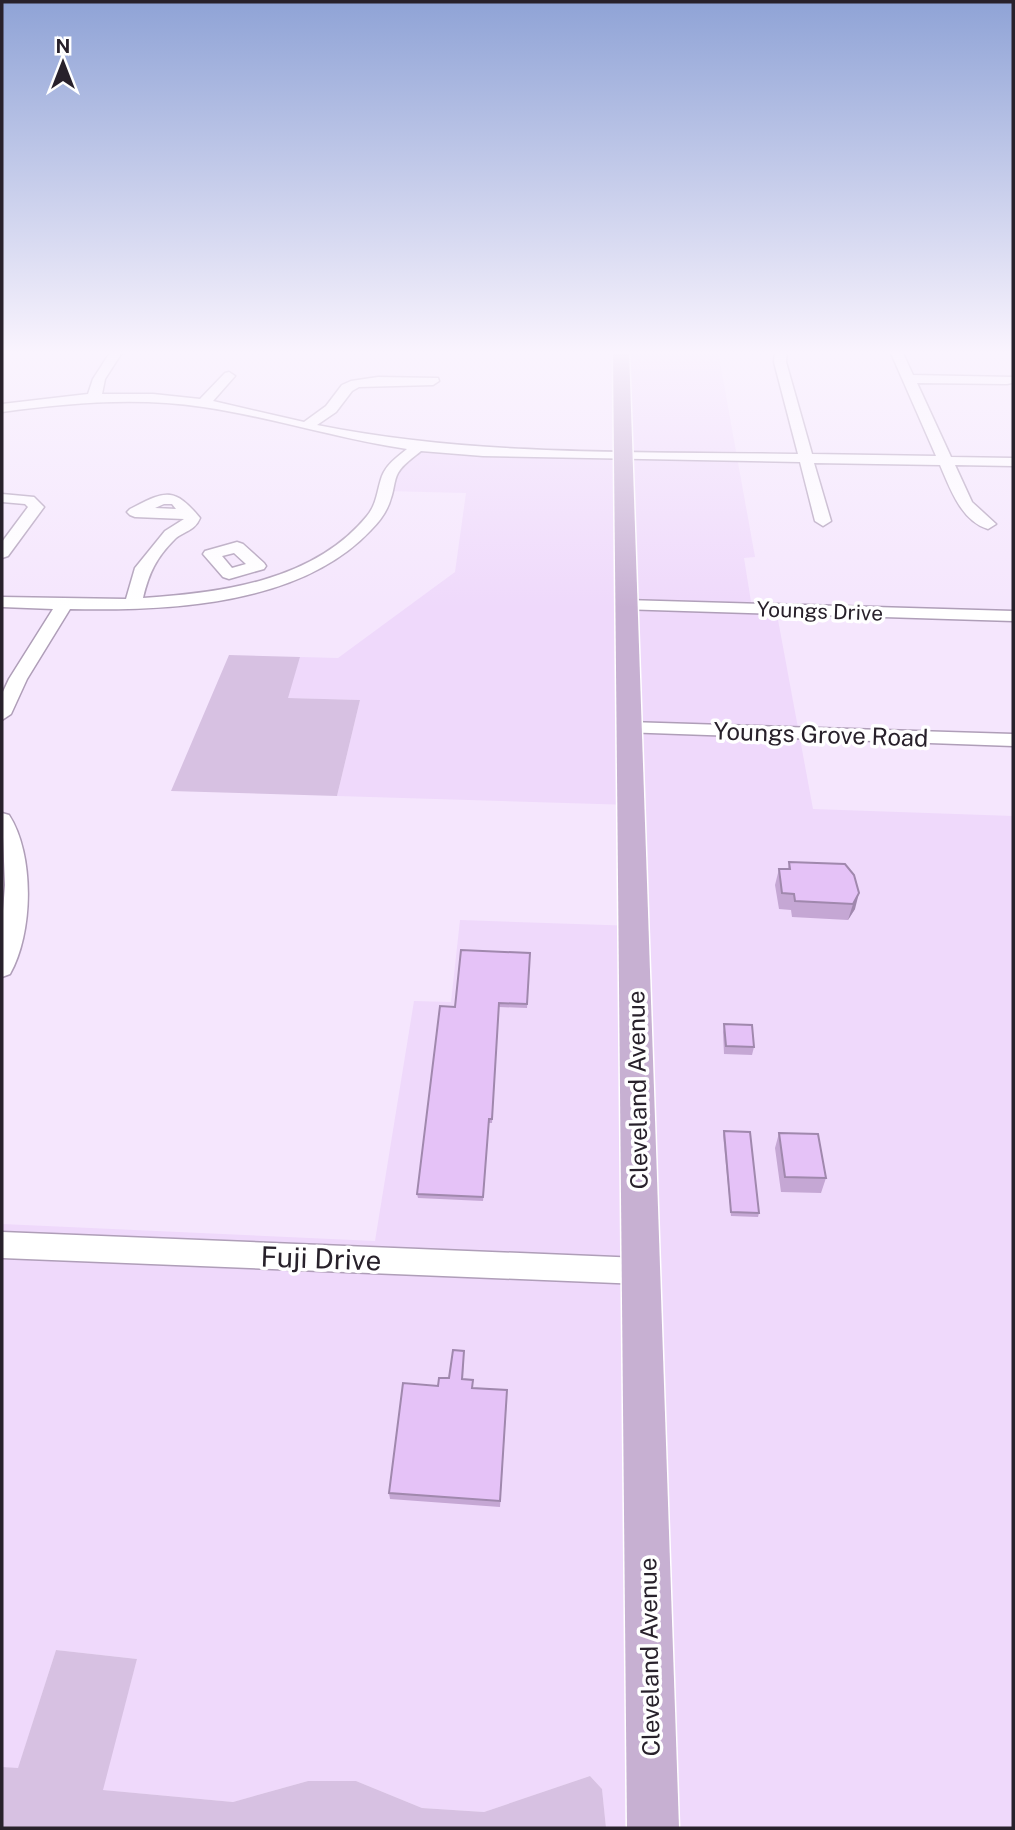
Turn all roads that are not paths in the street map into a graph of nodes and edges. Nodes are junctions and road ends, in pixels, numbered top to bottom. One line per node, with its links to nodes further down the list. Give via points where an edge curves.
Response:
1 (361, 436): 5 (street)
2 (623, 436): 6 (main road, Cleveland Avenue)
3 (801, 436): 7 (street)
4 (935, 436): 9 (street)
5 (417, 447): 6 (street); 16 (street, via 393,470 375,516 359,534 331,556)
6 (623, 455): 7 (street); 20 (main road, Cleveland Avenue)
7 (807, 459): 9 (street); 12 (street)
8 (1013, 462): 9 (street)
9 (947, 463): 13 (street, via 965,504)
10 (2, 498): 14 (street, via 34,503 34,511)
11 (188, 514): 19 (street, via 190,524 171,534 141,571)
12 (823, 521)
13 (988, 524)
14 (2, 553)
15 (249, 568): 16 (street)
16 (268, 584): 19 (street, via 196,599)
17 (2, 602): 18 (street)
18 (65, 604): 19 (street); 22 (street, via 18,679)
19 (133, 605)
20 (626, 605): 21 (street, Youngs Drive); 23 (main road, Cleveland Avenue)
21 (1013, 616)
22 (2, 714)
23 (629, 728): 24 (street, Youngs Grove Road); 28 (main road, Cleveland Avenue)
24 (1013, 740)
25 (2, 820): 26 (street, via 14,858 15,906)
26 (2, 968)
27 (2, 1245): 28 (street, Fuji Drive)
28 (640, 1271): 29 (main road, Cleveland Avenue)
29 (653, 1828)

